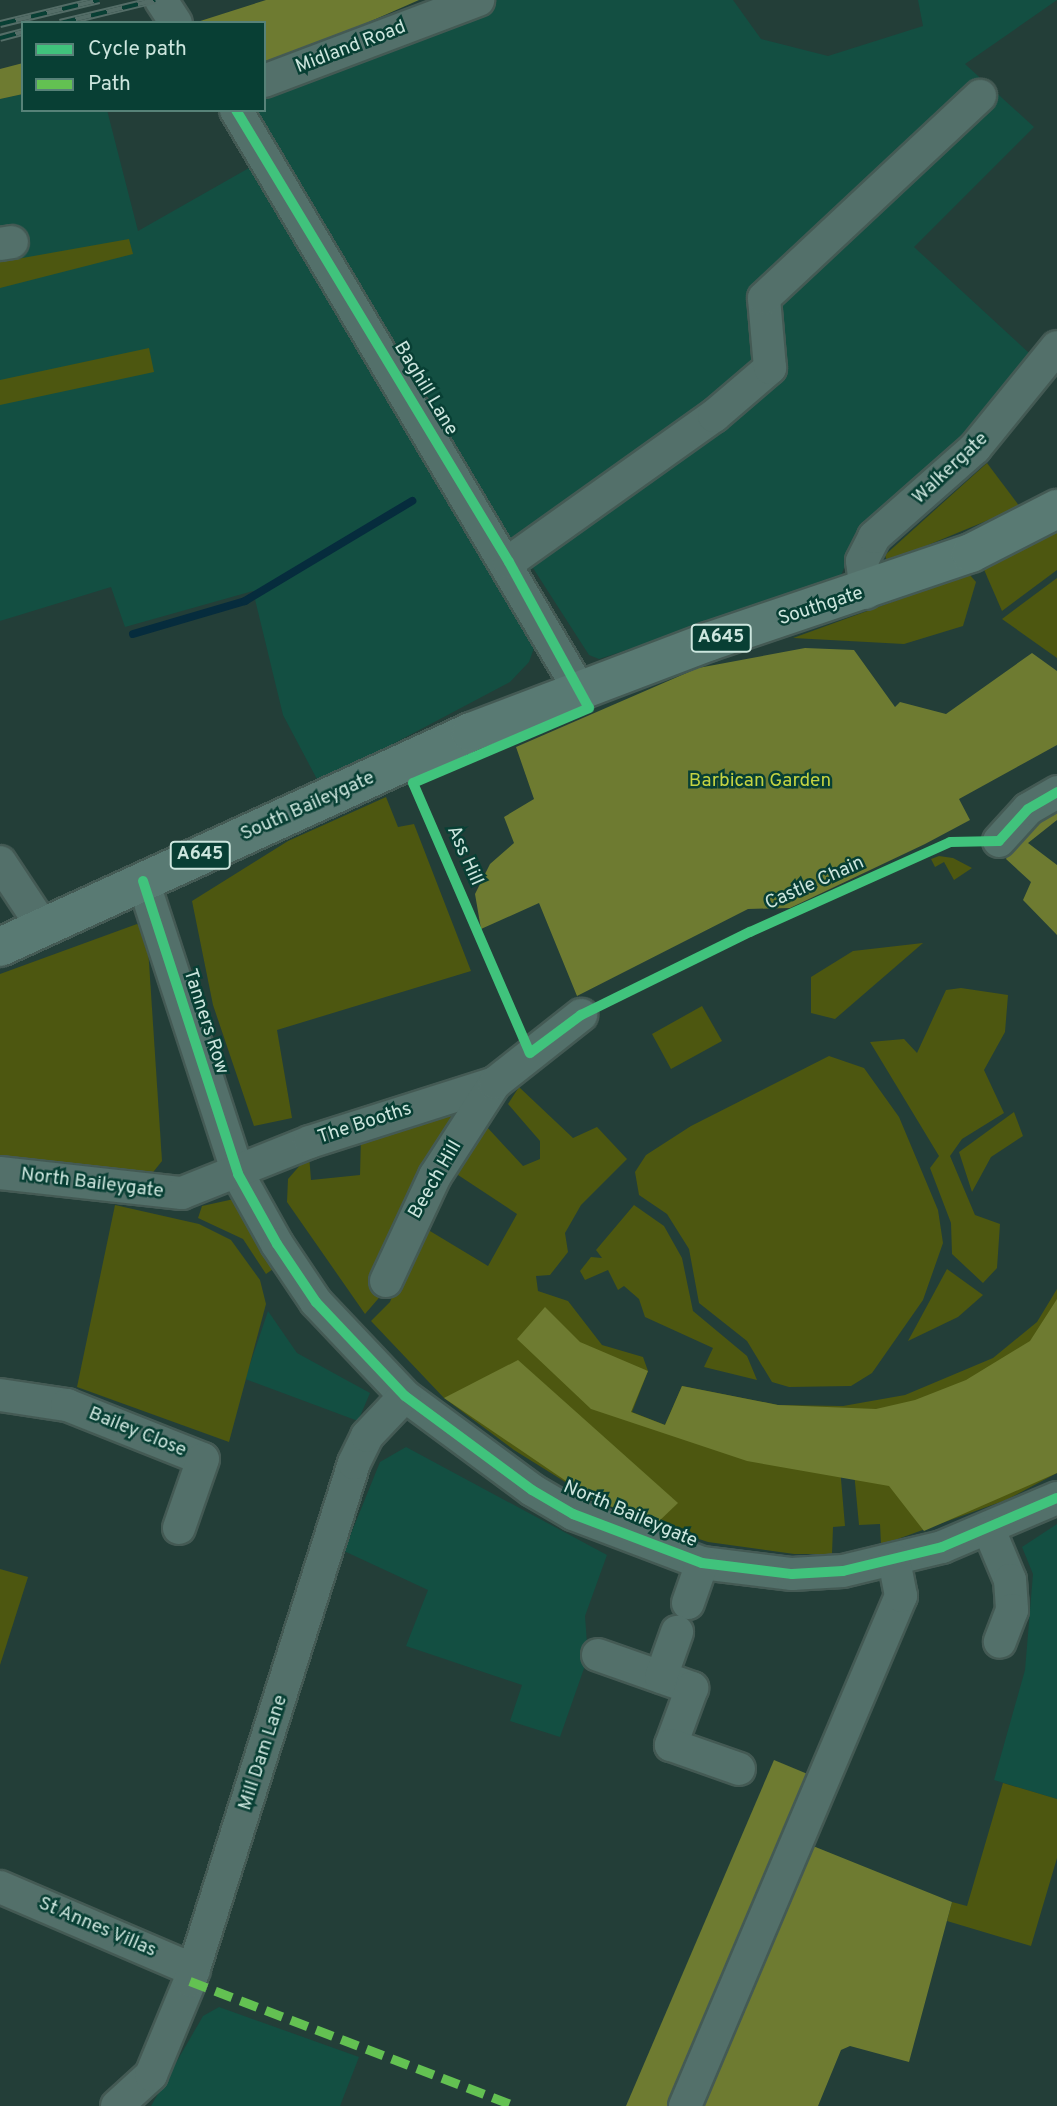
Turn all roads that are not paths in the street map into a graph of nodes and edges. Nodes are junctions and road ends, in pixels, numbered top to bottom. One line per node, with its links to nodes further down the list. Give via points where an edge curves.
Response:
1 (161, 0): 3 (street)
2 (478, 0): 4 (street, Midland Road)
3 (175, 21)
4 (266, 80)
5 (980, 96): 9 (street, via 764,298 770,368 713,416)
6 (237, 112): 9 (street, Baghill Lane)
7 (1057, 347): 10 (street, Walkergate, via 975,448 874,537 862,561)
8 (1057, 509): 10 (highway, Southgate / A645, via 987,547)
9 (509, 562): 11 (street, Baghill Lane)
10 (866, 593): 11 (highway, Southgate / A645)
11 (579, 689): 15 (highway, South Baileygate / A645)
12 (1057, 792): 13 (street, via 1028,808)
13 (999, 841)
14 (0, 862): 16 (street)
15 (143, 881): 16 (highway, South Baileygate / A645); 21 (street, Tanners Row)
16 (43, 928): 17 (highway, South Baileygate / A645)
17 (0, 947)
18 (581, 1015): 19 (street)
19 (495, 1083): 21 (street, The Booths, via 310,1142); 22 (street, Beech Hill, via 435,1176)
20 (0, 1173): 21 (street, North Baileygate, via 168,1195)
21 (238, 1174): 24 (street, North Baileygate, via 316,1302)
22 (386, 1281)
23 (0, 1395): 26 (street, Bailey Close, via 67,1405 203,1459)
24 (405, 1396): 29 (street, North Baileygate, via 563,1508); 35 (street, Mill Dam Lane, via 368,1436 354,1464)
25 (1057, 1499): 27 (street, North Baileygate)
26 (180, 1528)
27 (990, 1532): 28 (street, North Baileygate); 30 (street, via 1010,1580 1012,1610)
28 (894, 1560): 29 (street, North Baileygate, via 805,1574); 37 (street, via 901,1596)
29 (702, 1563): 32 (street)
30 (1000, 1642)
31 (598, 1655): 32 (street)
32 (661, 1677): 33 (street, via 692,1688 671,1745)
33 (738, 1769)
34 (0, 1887): 35 (street, St Annes Villas)
35 (194, 1970): 36 (street, Mill Dam Lane, via 151,2075)
36 (117, 2106)
37 (685, 2106)

